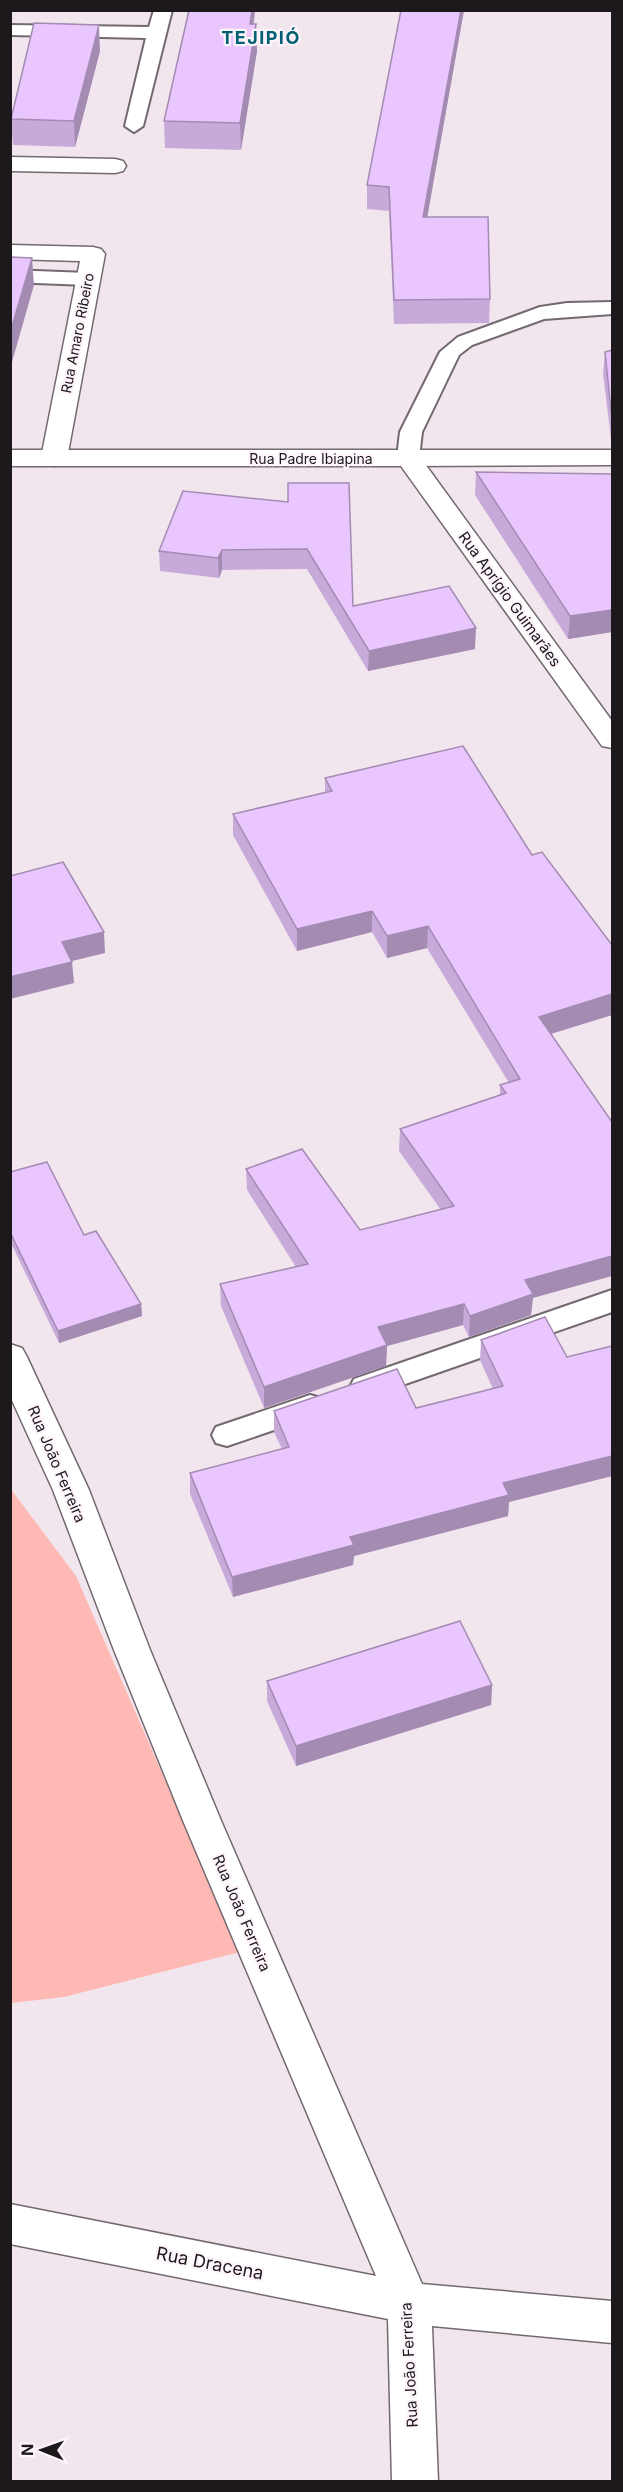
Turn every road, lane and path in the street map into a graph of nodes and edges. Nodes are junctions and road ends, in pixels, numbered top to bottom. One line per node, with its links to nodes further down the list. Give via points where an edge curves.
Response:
1 (62, 10): 4 (lane)
2 (163, 10): 5 (lane)
3 (10, 30): 4 (lane)
4 (56, 31): 5 (lane)
5 (156, 33): 6 (lane)
6 (134, 126)
7 (10, 164): 8 (street)
8 (115, 166)
9 (10, 252): 11 (street, Rua Amaro Ribeiro, via 93,254)
10 (10, 276): 11 (lane)
11 (87, 279): 14 (street, Rua Amaro Ribeiro)
12 (612, 308): 15 (lane, via 540,313 465,341 450,352 411,432)
13 (10, 458): 14 (street, Rua Padre Ibiapina)
14 (54, 458): 15 (street, Rua Padre Ibiapina)
15 (408, 458): 16 (street, Rua Padre Ibiapina); 17 (street, Rua Aprígio Guimarães)
16 (612, 458)
17 (612, 740)
18 (612, 1301): 20 (lane)
19 (10, 1357): 22 (street, Rua João Ferreira, via 71,1490 203,1823)
20 (227, 1436)
21 (10, 2224): 22 (street, Rua Dracena)
22 (409, 2303): 23 (street, Rua Dracena); 24 (street, Rua João Ferreira)
23 (612, 2322)
24 (414, 2481)

